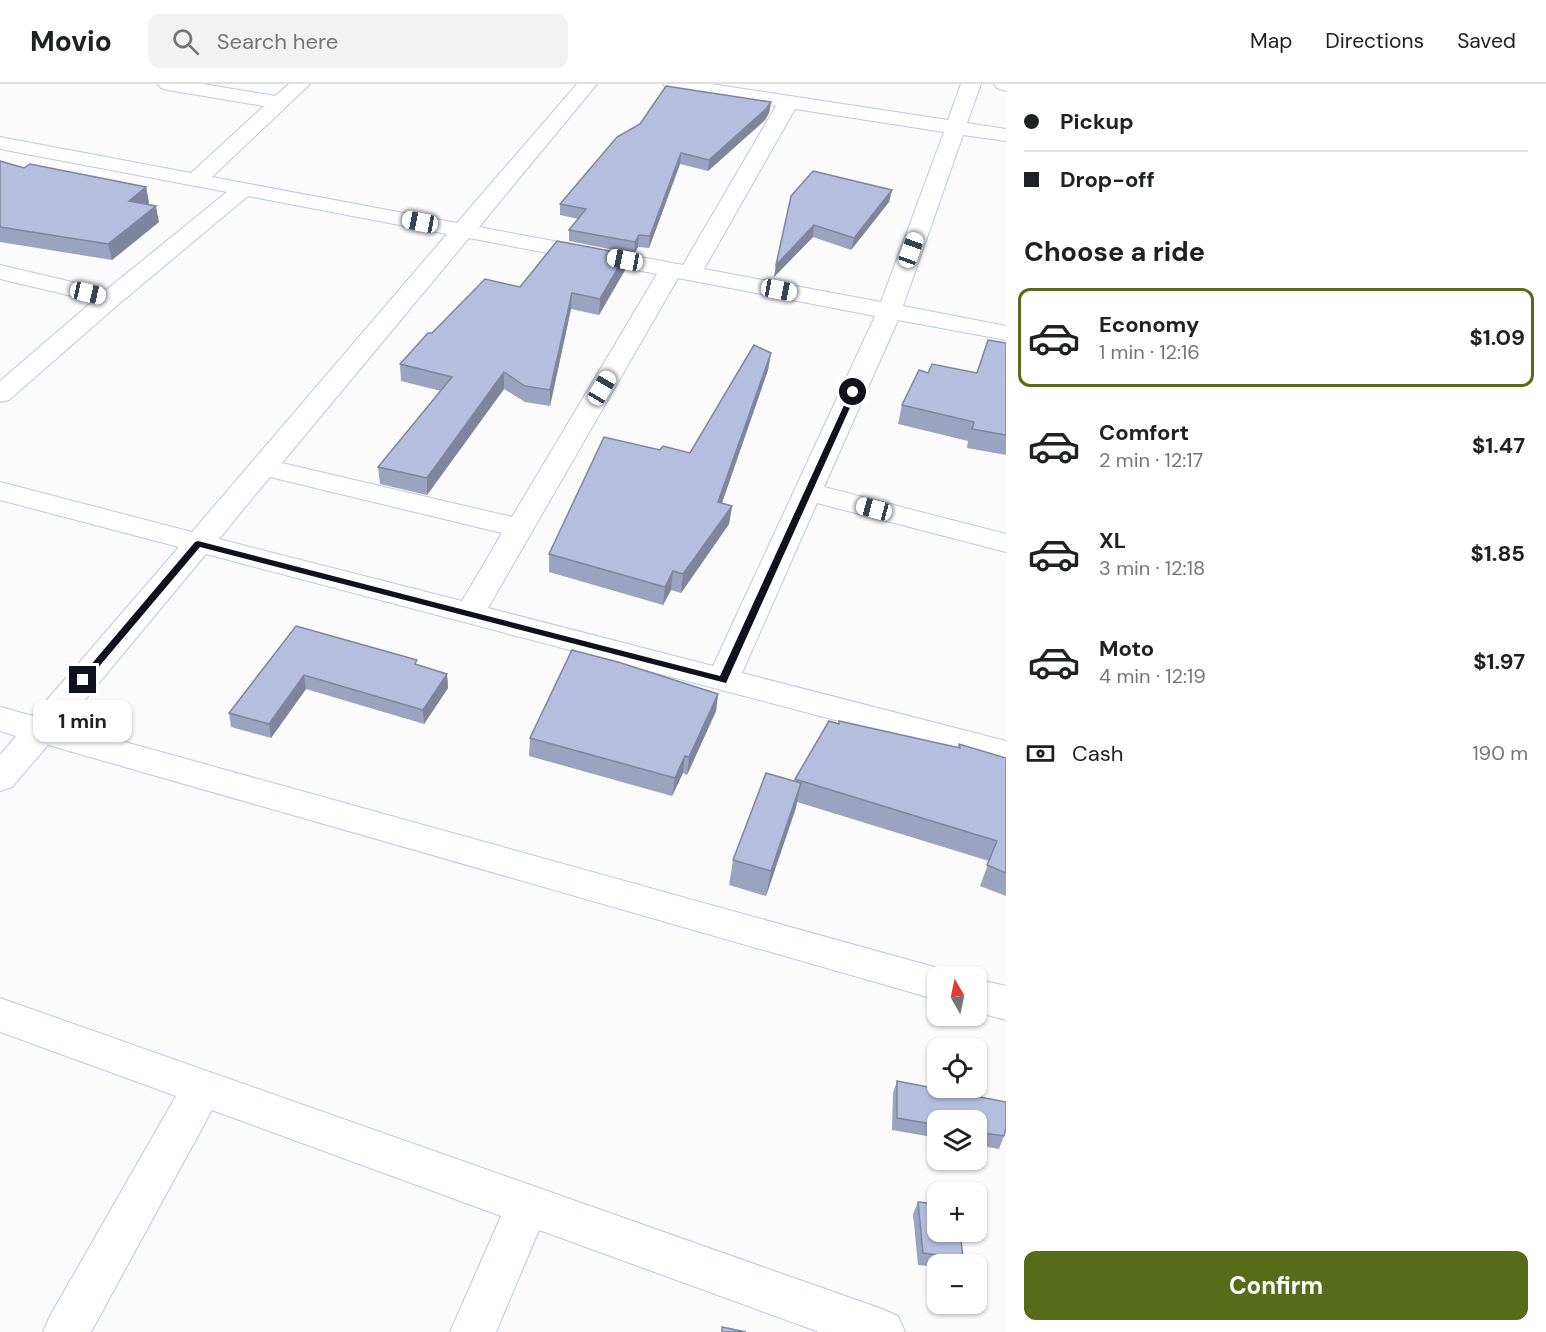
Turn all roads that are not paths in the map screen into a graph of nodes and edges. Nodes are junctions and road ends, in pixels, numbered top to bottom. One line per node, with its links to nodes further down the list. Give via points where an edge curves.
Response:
1 (168, 84): 6 (street)
2 (300, 84): 6 (street)
3 (587, 84): 13 (street)
4 (673, 84): 7 (street)
5 (970, 84): 8 (street)
6 (280, 103): 11 (street)
7 (788, 103): 8 (street); 14 (street)
8 (955, 127): 9 (street); 17 (street)
9 (1006, 135)
10 (0, 143): 11 (street)
11 (196, 180): 12 (street)
12 (244, 189): 13 (street); 16 (street)
13 (464, 230): 14 (street); 20 (street)
14 (681, 271): 17 (street); 23 (street)
15 (0, 272): 16 (street)
16 (111, 298): 19 (street)
17 (889, 312): 18 (street); 22 (street)
18 (1006, 333)
19 (0, 394)
20 (262, 467): 23 (street); 25 (street)
21 (0, 492): 25 (street)
22 (808, 492): 24 (street); 27 (street)
23 (520, 528): 26 (street)
24 (1006, 543)
25 (198, 544): 26 (street); 29 (street)
26 (470, 613): 27 (street)
27 (723, 680): 30 (street)
28 (0, 718): 29 (street)
29 (40, 731): 31 (street); 32 (street)
30 (1006, 753)
31 (0, 778)
32 (927, 981)
33 (987, 998): 34 (street)
34 (1006, 1003)
35 (0, 1015): 36 (street)
36 (203, 1088): 37 (street); 38 (street)
37 (528, 1205): 39 (street); 40 (street)
38 (66, 1332)
39 (473, 1332)
40 (882, 1332)

